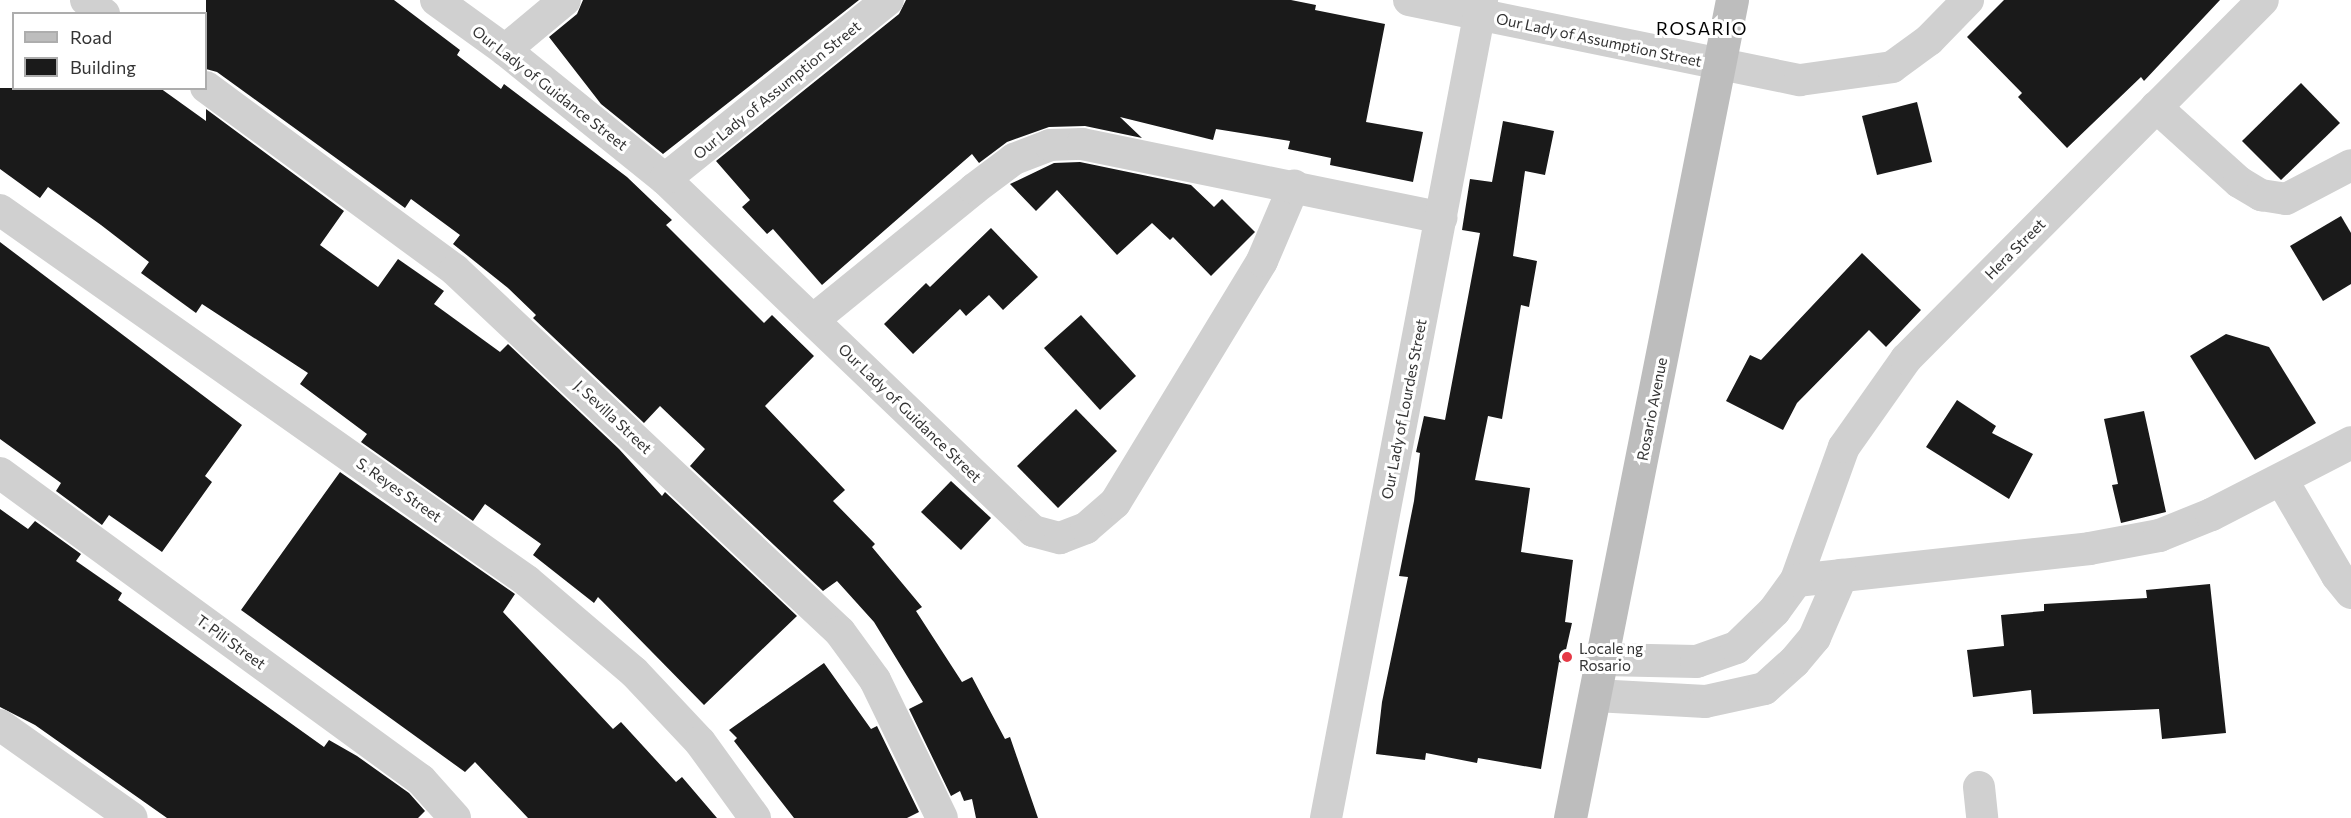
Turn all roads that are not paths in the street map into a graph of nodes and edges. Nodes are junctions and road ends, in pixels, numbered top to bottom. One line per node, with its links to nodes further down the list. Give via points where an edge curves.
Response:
1 (86, 0): 10 (street)
2 (436, 0): 11 (street, Our Lady of Guidance Street)
3 (565, 0): 11 (street)
4 (888, 0): 16 (street, Our Lady of Assumption Street)
5 (1409, 0): 9 (street, Our Lady of Assumption Street)
6 (1732, 0): 12 (main road, Rosario Avenue)
7 (1968, 0): 12 (street, Our Lady of Assumption Street, via 1929,40 1892,67 1800,80)
8 (2263, 0): 14 (street, Hera Street)
9 (1481, 7): 12 (street, Our Lady of Assumption Street); 19 (street, Our Lady of Lourdes Street)
10 (101, 12)
11 (505, 50): 16 (street, Our Lady of Guidance Street)
12 (1720, 66): 28 (main road, Rosario Avenue)
13 (207, 88): 35 (street, J. Sevilla Street, via 455,270 840,632 875,680)
14 (2156, 107): 15 (street, via 2239,183 2261,195 2286,199); 24 (street, Hera Street, via 1906,359 1844,447)
15 (2351, 165)
16 (665, 180): 20 (street, Our Lady of Guidance Street)
17 (1294, 186): 19 (street); 20 (street, via 1083,144 1050,145 1014,159); 20 (street, Our Lady of Guidance Street, via 1262,261 1115,503 1086,528 1060,538 1033,531)
18 (0, 210): 34 (street, S. Reyes Street, via 527,581 634,672 700,742)
19 (1441, 218): 36 (street, Our Lady of Lourdes Street)
20 (813, 320)
21 (2351, 442): 23 (street)
22 (0, 473): 33 (street, T. Pili Street, via 421,780)
23 (2280, 479): 25 (street, via 2159,535 2089,548); 27 (street)
24 (1814, 529): 25 (street); 26 (street, Hera Street)
25 (1841, 575): 26 (street); 29 (street, via 1814,637 1764,688 1705,702)
26 (1796, 580): 28 (street, via 1774,610 1736,647 1696,661)
27 (2351, 592)
28 (1602, 658): 29 (main road, Rosario Avenue)
29 (1595, 695): 37 (main road, Rosario Avenue)
30 (0, 725): 32 (street)
31 (1979, 787): 38 (street)
32 (132, 818)
33 (455, 818)
34 (755, 818)
35 (942, 818)
36 (1326, 818)
37 (1570, 818)
38 (1982, 818)

